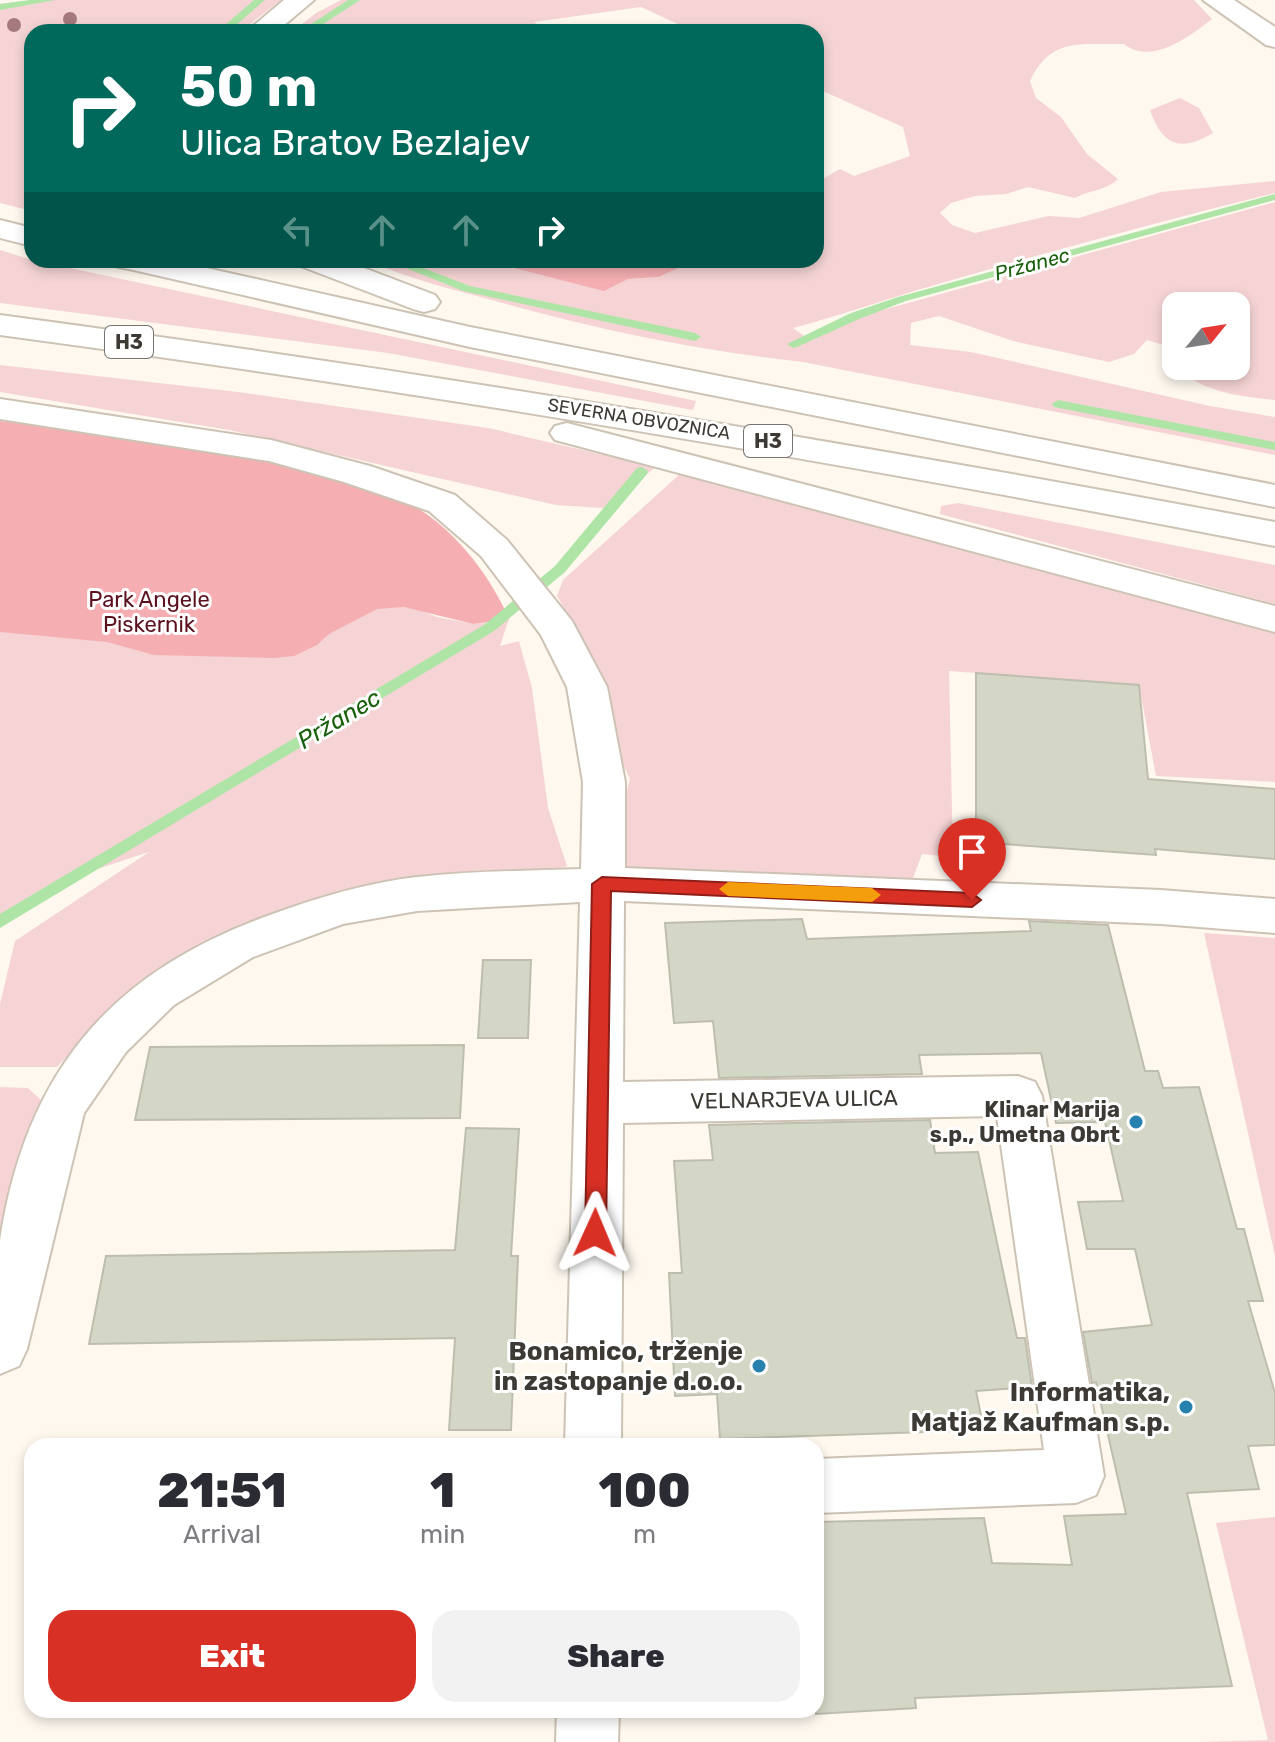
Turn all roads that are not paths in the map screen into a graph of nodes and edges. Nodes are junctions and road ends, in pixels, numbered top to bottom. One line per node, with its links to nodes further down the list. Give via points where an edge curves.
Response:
1 (301, 0): 3 (main road)
2 (1216, 0): 4 (main road)
3 (270, 24)
4 (1275, 39)
5 (0, 229): 6 (main road)
6 (24, 235)
7 (164, 268): 11 (main road)
8 (334, 268): 11 (main road, via 399,294 532,331)
9 (0, 325): 10 (main road, SEVERNA OBVOZNICA / H3)
10 (259, 359): 14 (main road, SEVERNA OBVOZNICA / H3, via 653,421); 15 (main road, via 341,392 543,427)
11 (651, 373): 13 (main road, H3)
12 (0, 409): 16 (main road, via 271,451 442,503 494,548 558,630 587,687 604,782)
13 (1275, 496)
14 (1275, 534)
15 (1275, 619)
16 (602, 884): 17 (main road); 18 (main road); 19 (main road, via 417,894 338,908 237,945 158,992 109,1039 60,1111)
17 (1275, 916)
18 (597, 1103): 20 (main road); 21 (main road, VELNARJEVA ULICA, via 1018,1096 1076,1476)
19 (0, 1349)
20 (593, 1438)
21 (824, 1486)
22 (588, 1718): 23 (main road)
23 (587, 1742)

